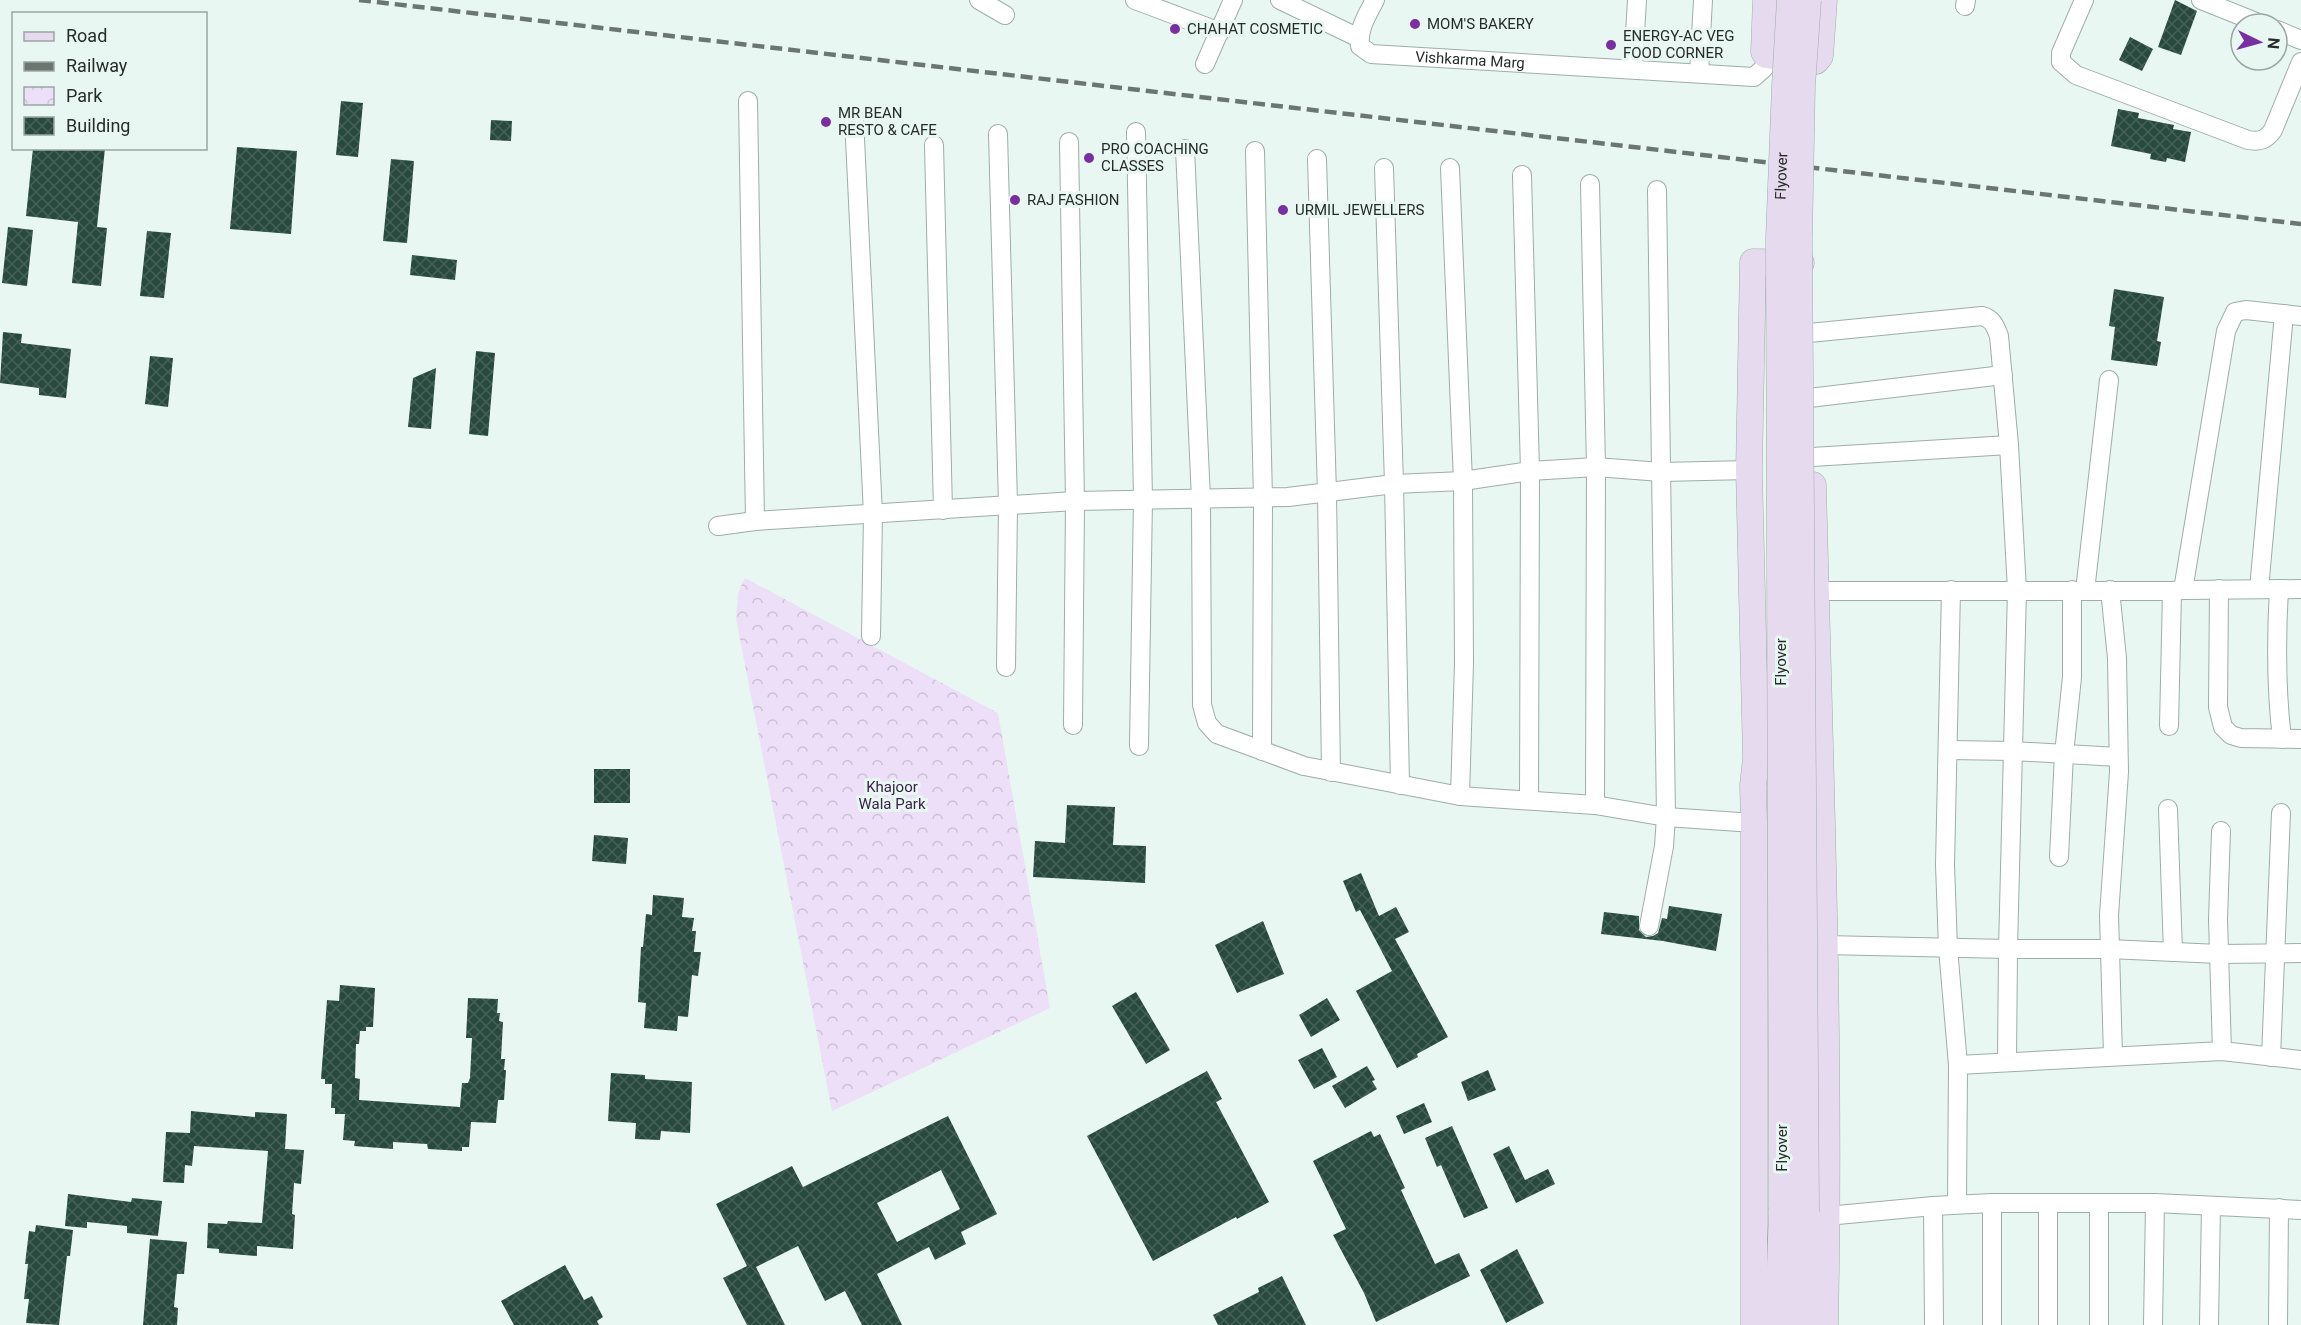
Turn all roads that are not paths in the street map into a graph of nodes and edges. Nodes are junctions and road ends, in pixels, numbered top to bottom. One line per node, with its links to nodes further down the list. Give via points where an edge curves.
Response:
1 (979, 0): 15 (street)
2 (1135, 0): 16 (street)
3 (1233, 0): 16 (street)
4 (1280, 0): 17 (street)
5 (1375, 0): 17 (street)
6 (1637, 0): 21 (street)
7 (1703, 0): 22 (street)
8 (1766, 0): 18 (street, via 1764,52)
9 (1790, 0): 123 (street, Flyover, bridge, via 1779,237 1782,1210)
10 (1809, 0): 124 (street, Flyover, bridge, via 1802,86 1799,239)
11 (1824, 0): 18 (street, via 1818,59 1811,62)
12 (2084, 0): 19 (street, via 2061,52 2061,62 2067,68 2076,75 2248,140 2267,138 2273,130)
13 (2201, 0): 14 (street)
14 (2231, 12)
15 (1005, 15)
16 (1220, 32): 20 (street)
17 (1359, 38): 21 (street, Vishkarma Marg, via 1360,46 1371,54)
18 (1768, 56): 22 (street, via 1764,68 1754,77)
19 (2301, 62)
20 (1204, 64)
21 (1633, 68): 22 (street)
22 (1699, 73)
23 (748, 101): 58 (street)
24 (854, 118): 57 (street)
25 (1136, 132): 51 (street)
26 (998, 134): 55 (street)
27 (1069, 142): 54 (street)
28 (934, 145): 56 (street)
29 (1185, 149): 52 (street)
30 (1255, 150): 53 (street)
31 (1317, 159): 50 (street)
32 (1384, 168): 49 (street)
33 (1450, 168): 48 (street)
34 (1522, 175): 46 (street)
35 (1590, 184): 44 (street)
36 (1657, 190): 47 (street)
37 (2292, 315): 61 (street); 69 (street, via 2246,310 2235,312 2230,319)
38 (1809, 333): 39 (street, via 1982,316 1995,324); 41 (street); 45 (street, via 1808,264 1753,262)
39 (2003, 375): 41 (street); 42 (street)
40 (2109, 380): 64 (street)
41 (1809, 398): 43 (street)
42 (2009, 445): 43 (street); 63 (street)
43 (1812, 457): 67 (street)
44 (1596, 467): 46 (street); 47 (street); 90 (street)
45 (1749, 470): 47 (street); 82 (street)
46 (1530, 471): 48 (street); 89 (street)
47 (1661, 471): 93 (street)
48 (1463, 481): 49 (street); 88 (street)
49 (1394, 484): 50 (street); 85 (street)
50 (1327, 493): 53 (street); 84 (street)
51 (1143, 499): 52 (street); 54 (street); 76 (street)
52 (1201, 499): 53 (street); 78 (street, via 1202,705 1207,723 1217,734)
53 (1263, 499): 78 (street)
54 (1075, 501): 55 (street); 72 (street)
55 (1008, 504): 56 (street); 71 (street)
56 (943, 510): 57 (street)
57 (873, 514): 58 (street); 70 (street)
58 (755, 521): 59 (street)
59 (718, 526)
60 (2219, 589): 61 (street); 69 (street); 74 (street, via 2218,707 2223,727 2241,738)
61 (2259, 589): 66 (street)
62 (2301, 589): 66 (street)
63 (2017, 590): 64 (street); 68 (street); 79 (street)
64 (2078, 590): 65 (street); 80 (street)
65 (2110, 590): 69 (street); 81 (street, via 2117,658)
66 (2279, 590): 74 (street, via 2277,689)
67 (1816, 591): 68 (street); 83 (street)
68 (1951, 591): 77 (street)
69 (2177, 591): 73 (street)
70 (871, 636)
71 (1006, 667)
72 (1073, 725)
73 (2169, 726)
74 (2282, 739): 75 (street)
75 (2301, 739)
76 (1139, 746)
77 (1949, 750): 79 (street); 99 (street, via 1945,865)
78 (1262, 751): 84 (street)
79 (2013, 751): 80 (street); 101 (street)
80 (2064, 754): 81 (street); 96 (street)
81 (2118, 757): 100 (street)
82 (1756, 758): 83 (street, via 1772,745 1777,726 1782,365 1797,724); 87 (street)
83 (1819, 760): 86 (street)
84 (1331, 772): 85 (street)
85 (1400, 785): 88 (street)
86 (1820, 785): 87 (street); 98 (street)
87 (1753, 786): 94 (street)
88 (1460, 796): 89 (street)
89 (1529, 800): 90 (street)
90 (1595, 805): 93 (street)
91 (2168, 809): 102 (street)
92 (2281, 813): 103 (street)
93 (1666, 817): 94 (street); 97 (street)
94 (1754, 823): 122 (street)
95 (2221, 831): 105 (street)
96 (2059, 857)
97 (1649, 926)
98 (1824, 945): 99 (street); 121 (street)
99 (1948, 948): 101 (street); 111 (street)
100 (2109, 949): 101 (street); 102 (street); 107 (street)
101 (2007, 950): 110 (street)
102 (2173, 952): 105 (street)
103 (2276, 953): 104 (street); 105 (street); 108 (street)
104 (2301, 953)
105 (2219, 954): 106 (street)
106 (2222, 1051): 107 (street); 108 (street)
107 (2113, 1056): 110 (street)
108 (2271, 1057): 109 (street)
109 (2301, 1060)
110 (2007, 1061): 111 (street)
111 (1958, 1065): 116 (street)
112 (1992, 1203): 113 (street); 116 (street); 127 (street)
113 (2048, 1203): 114 (street); 128 (street)
114 (2099, 1203): 115 (street); 129 (street)
115 (2155, 1203): 118 (street); 130 (street)
116 (1957, 1204): 117 (street)
117 (1933, 1206): 121 (street); 126 (street)
118 (2211, 1206): 119 (street); 131 (street)
119 (2279, 1208): 120 (street); 132 (street)
120 (2301, 1210)
121 (1827, 1216): 125 (street)
122 (1754, 1325)
123 (1778, 1325)
124 (1804, 1325)
125 (1825, 1325)
126 (1934, 1325)
127 (1992, 1325)
128 (2048, 1325)
129 (2099, 1325)
130 (2153, 1325)
131 (2209, 1325)
132 (2278, 1325)

